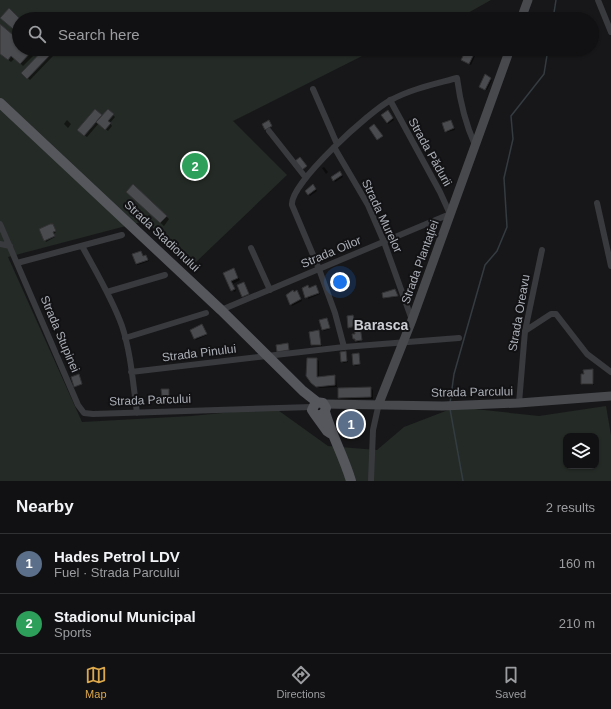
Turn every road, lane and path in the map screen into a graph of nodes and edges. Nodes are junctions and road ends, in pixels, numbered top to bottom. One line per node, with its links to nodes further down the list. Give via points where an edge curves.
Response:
1 (528, 0): 3 (main road)
2 (598, 0): 4 (street)
3 (524, 12)
4 (611, 32)
5 (507, 56): 10 (main road, Strada Plantației)
6 (313, 89): 11 (street, Strada Murelor)
7 (390, 100): 10 (street, via 426,86 457,78 467,126); 11 (street); 14 (street, Strada Pădurii)
8 (0, 103): 29 (main road, Strada Stadionului)
9 (269, 131): 12 (street)
10 (475, 145): 14 (main road, Strada Plantației)
11 (336, 146): 12 (street); 17 (street, Strada Murelor)
12 (306, 178): 25 (street, via 292,203)
13 (597, 202): 24 (street)
14 (450, 214): 17 (street, Strada Oilor); 31 (main road, Strada Plantației)
15 (0, 224): 19 (street, Strada Stupinei)
16 (122, 235): 20 (street)
17 (384, 242): 25 (street, Strada Oilor); 31 (street, Strada Murelor)
18 (0, 244): 19 (street)
19 (10, 246): 23 (street, Strada Stupinei)
20 (82, 246): 23 (street); 28 (street)
21 (251, 248): 27 (street)
22 (542, 250): 32 (street, Strada Oreavu)
23 (17, 263): 44 (street, Strada Stupinei, via 78,405)
24 (611, 266)
25 (319, 269): 27 (street, Strada Oilor); 36 (street)
26 (165, 275): 28 (street)
27 (270, 290): 29 (street, Strada Oilor)
28 (107, 292): 33 (street)
29 (222, 310): 37 (main road, Strada Stadionului)
30 (206, 313): 33 (street)
31 (412, 320): 35 (main road, Strada Plantației)
32 (525, 331): 39 (street, via 551,314 556,314 587,354); 42 (street, Strada Oreavu)
33 (125, 338): 38 (street)
34 (459, 338): 35 (street, Strada Pinului)
35 (404, 341): 36 (street, Strada Pinului); 41 (main road, Strada Plantației)
36 (344, 347): 37 (street, Strada Pinului)
37 (268, 356): 38 (street, Strada Pinului); 43 (main road, Strada Stadionului)
38 (131, 372): 45 (street)
39 (611, 372)
40 (611, 396): 42 (main road, Strada Parcului)
41 (379, 403): 42 (main road, Strada Parcului, via 443,406); 43 (main road, Strada Parcului); 47 (street, Strada Plantației, via 373,430)
42 (519, 403)
43 (321, 407): 45 (street, Strada Parcului); 46 (main road, Strada Stadionului, via 344,456)
44 (84, 412): 45 (street, Strada Parcului)
45 (137, 413)
46 (351, 481)
47 (371, 481)

